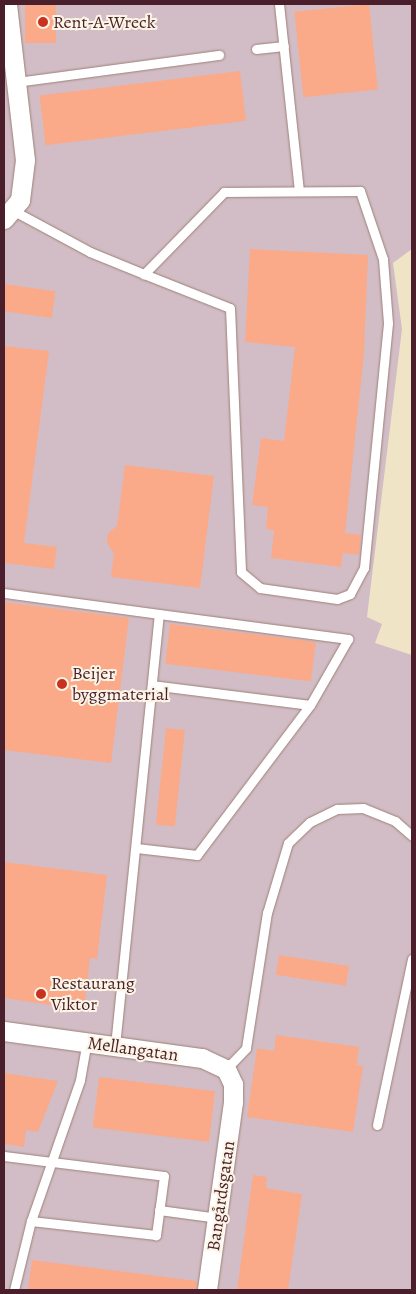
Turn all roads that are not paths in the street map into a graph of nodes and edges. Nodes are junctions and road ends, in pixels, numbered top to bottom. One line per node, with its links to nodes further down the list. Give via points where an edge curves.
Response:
1 (7, 4): 6 (street)
2 (279, 4): 3 (lane)
3 (284, 46): 4 (lane); 7 (lane)
4 (256, 49)
5 (220, 55): 6 (lane)
6 (16, 82): 8 (street, via 25,160)
7 (299, 192): 9 (lane, via 224,192); 9 (lane, via 360,191 383,259 388,323 364,568 350,594 337,599 260,588 241,572 230,308)
8 (9, 215): 9 (lane)
9 (144, 274)
10 (4, 593): 11 (lane)
11 (159, 614): 12 (lane); 13 (lane, via 348,639)
12 (152, 685): 13 (lane); 15 (lane)
13 (310, 705): 15 (lane, via 197,855)
14 (412, 836): 20 (lane, via 395,821 363,808 337,809 310,822 288,843 267,913 246,1048)
15 (136, 848): 19 (lane)
16 (412, 959): 21 (lane)
17 (4, 1031): 18 (street, Mellangatan)
18 (87, 1042): 19 (street, Mellangatan); 23 (lane, via 80,1080)
19 (115, 1046): 20 (street, Mellangatan, via 202,1058)
20 (226, 1069): 25 (street, Bangårdsgatan, via 233,1084 233,1102)
21 (377, 1125)
22 (4, 1156): 23 (lane)
23 (50, 1162): 24 (lane, via 164,1176); 26 (lane)
24 (159, 1210): 25 (lane); 26 (lane, via 156,1235)
25 (218, 1218): 28 (street, Bangårdsgatan)
26 (31, 1221): 27 (lane)
27 (14, 1290)
28 (208, 1290)

